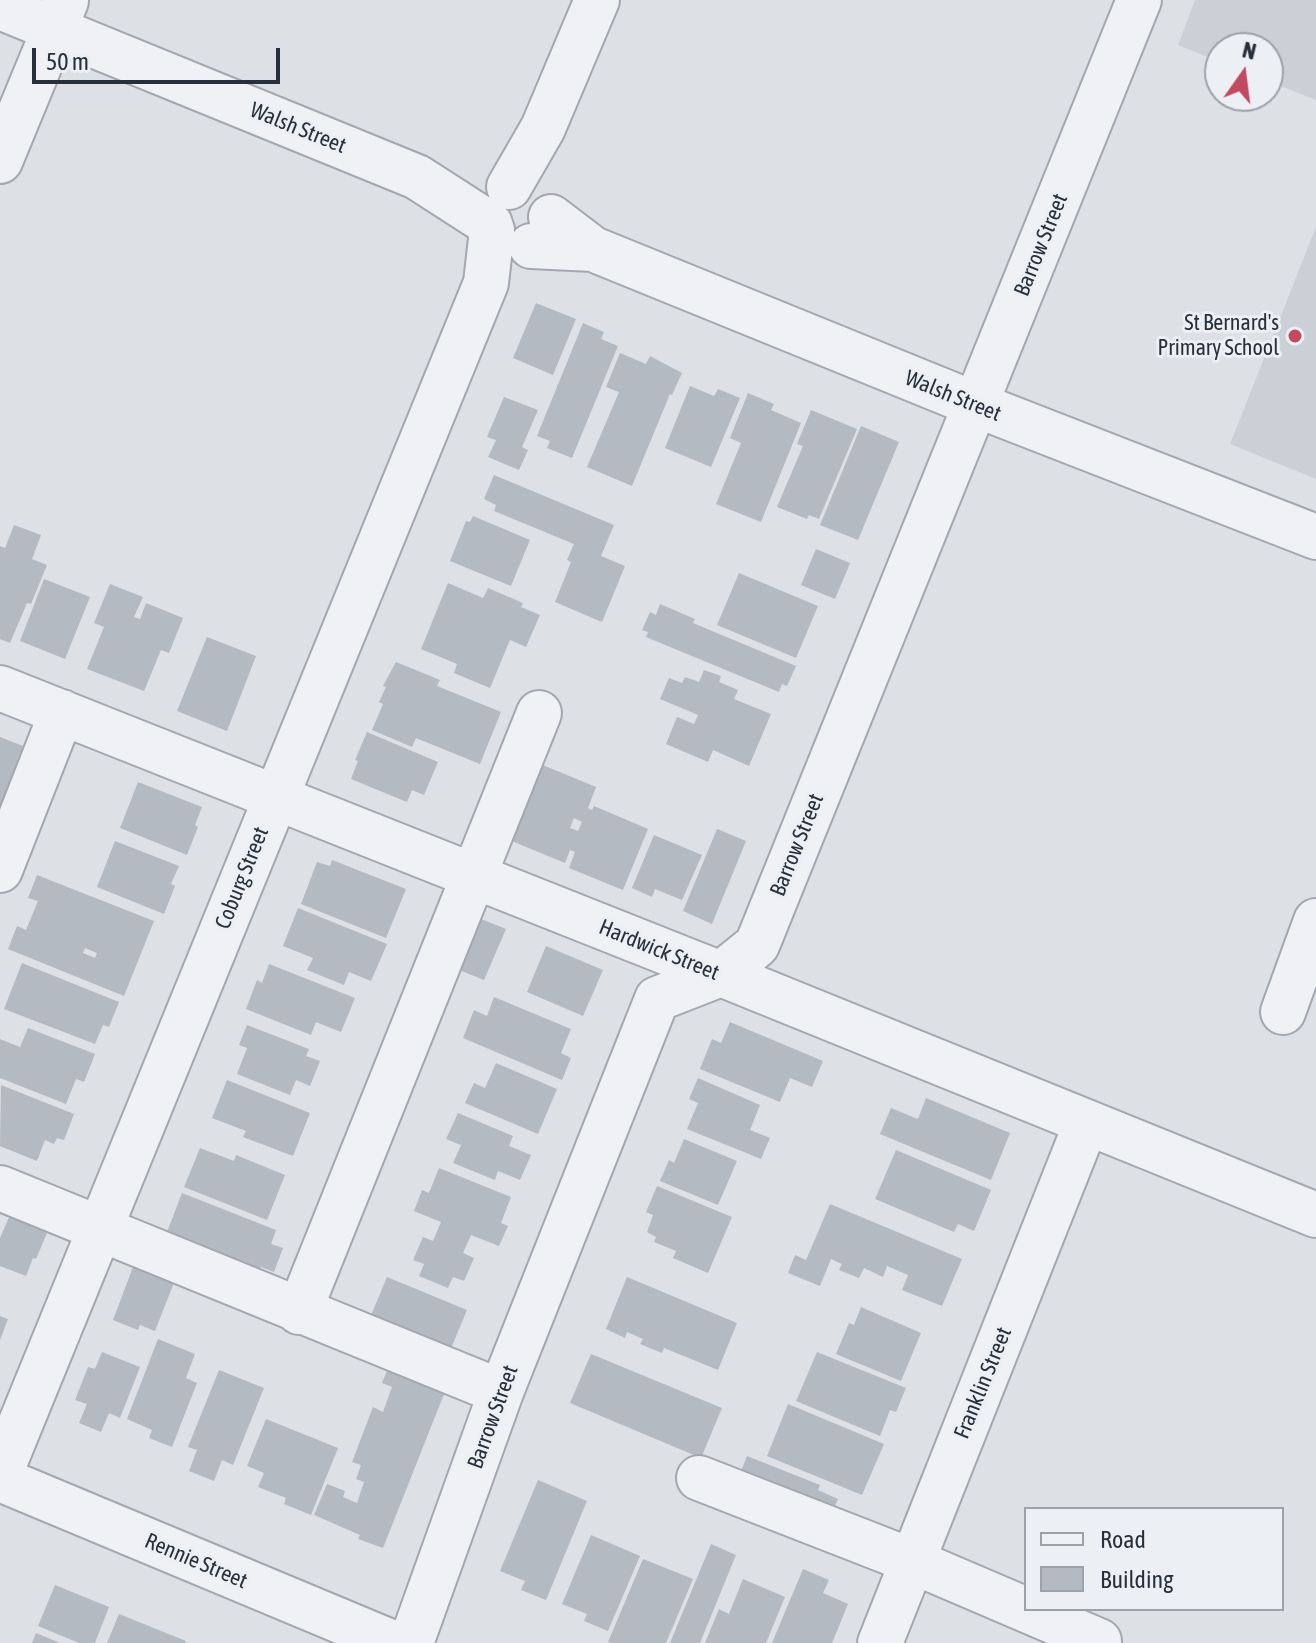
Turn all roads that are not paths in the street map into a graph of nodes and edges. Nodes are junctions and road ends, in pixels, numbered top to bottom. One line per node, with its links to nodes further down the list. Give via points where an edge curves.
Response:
1 (597, 0): 6 (street, via 543,128)
2 (1139, 0): 7 (street, Barrow Street)
3 (0, 7): 4 (street, Walsh Street)
4 (60, 14): 5 (street); 6 (street, Walsh Street)
5 (0, 161)
6 (519, 219): 7 (street, Walsh Street); 12 (street, Coburg Street, via 486,283)
7 (977, 405): 8 (street, Walsh Street); 16 (street, Barrow Street, via 757,945)
8 (1316, 537)
9 (0, 688): 10 (street, Hardwick Street)
10 (62, 712): 12 (street, Hardwick Street); 13 (street)
11 (539, 713): 14 (street)
12 (275, 799): 14 (street, Hardwick Street); 21 (street, Coburg Street)
13 (0, 870)
14 (474, 877): 16 (street, Hardwick Street); 22 (street)
15 (1316, 921): 17 (street)
16 (721, 974): 18 (street, Hardwick Street); 23 (street, Barrow Street, via 657,999)
17 (1283, 1012)
18 (1086, 1124): 20 (street, Hardwick Street); 26 (street, Franklin Street)
19 (0, 1188): 21 (street)
20 (1316, 1215)
21 (98, 1229): 22 (street); 24 (street, Coburg Street)
22 (299, 1312): 23 (street)
23 (501, 1392): 31 (street, Barrow Street)
24 (0, 1477): 30 (street, Rennie Street)
25 (699, 1478): 26 (street)
26 (912, 1561): 27 (street); 32 (street, Franklin Street)
27 (1024, 1609)
28 (1029, 1611): 29 (street)
29 (1099, 1641)
30 (393, 1643)
31 (411, 1643)
32 (880, 1643)

